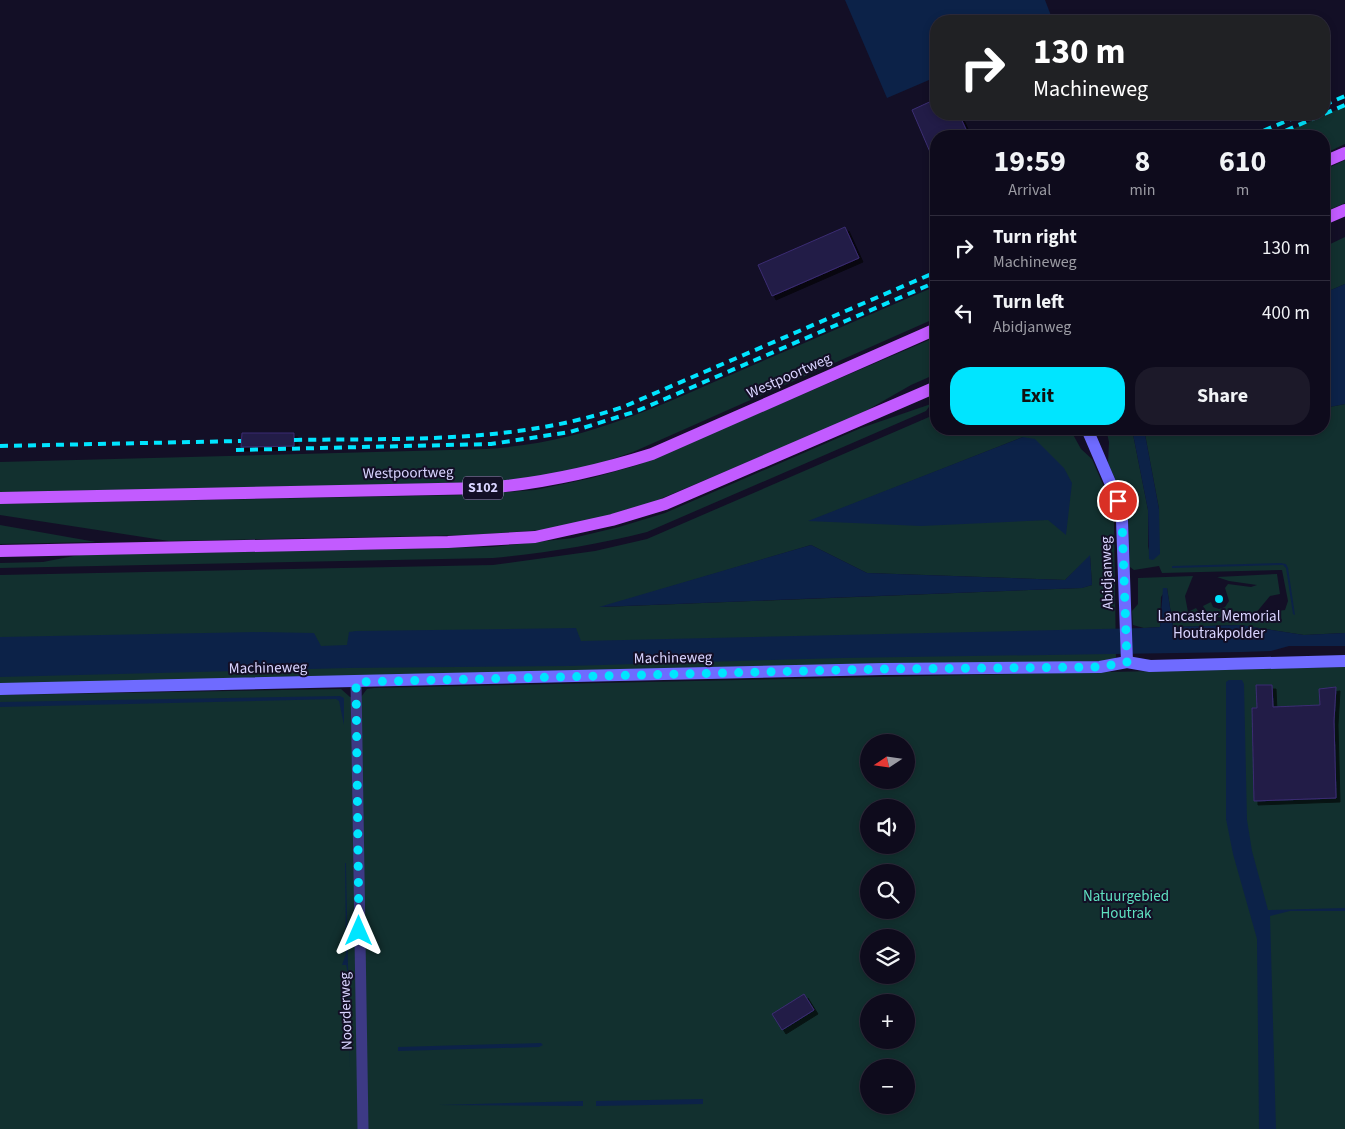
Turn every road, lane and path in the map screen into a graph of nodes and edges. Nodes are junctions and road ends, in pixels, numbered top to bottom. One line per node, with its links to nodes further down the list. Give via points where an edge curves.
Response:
1 (1345, 153): 2 (main road)
2 (1330, 159)
3 (1345, 210): 4 (main road)
4 (1330, 216)
5 (930, 332): 8 (main road, Westpoortweg / S102, via 652,454 534,484 487,488)
6 (930, 390): 9 (main road, via 665,504 535,537 448,542)
7 (1090, 435): 10 (street, Abidjanweg, via 1118,501 1122,520)
8 (0, 498)
9 (0, 551)
10 (1127, 658): 11 (street, Machineweg, via 1150,666); 12 (street, Machineweg, via 1100,667)
11 (1345, 661)
12 (356, 682): 13 (street, Machineweg); 14 (street, Noorderweg)
13 (0, 689)
14 (363, 1129)

